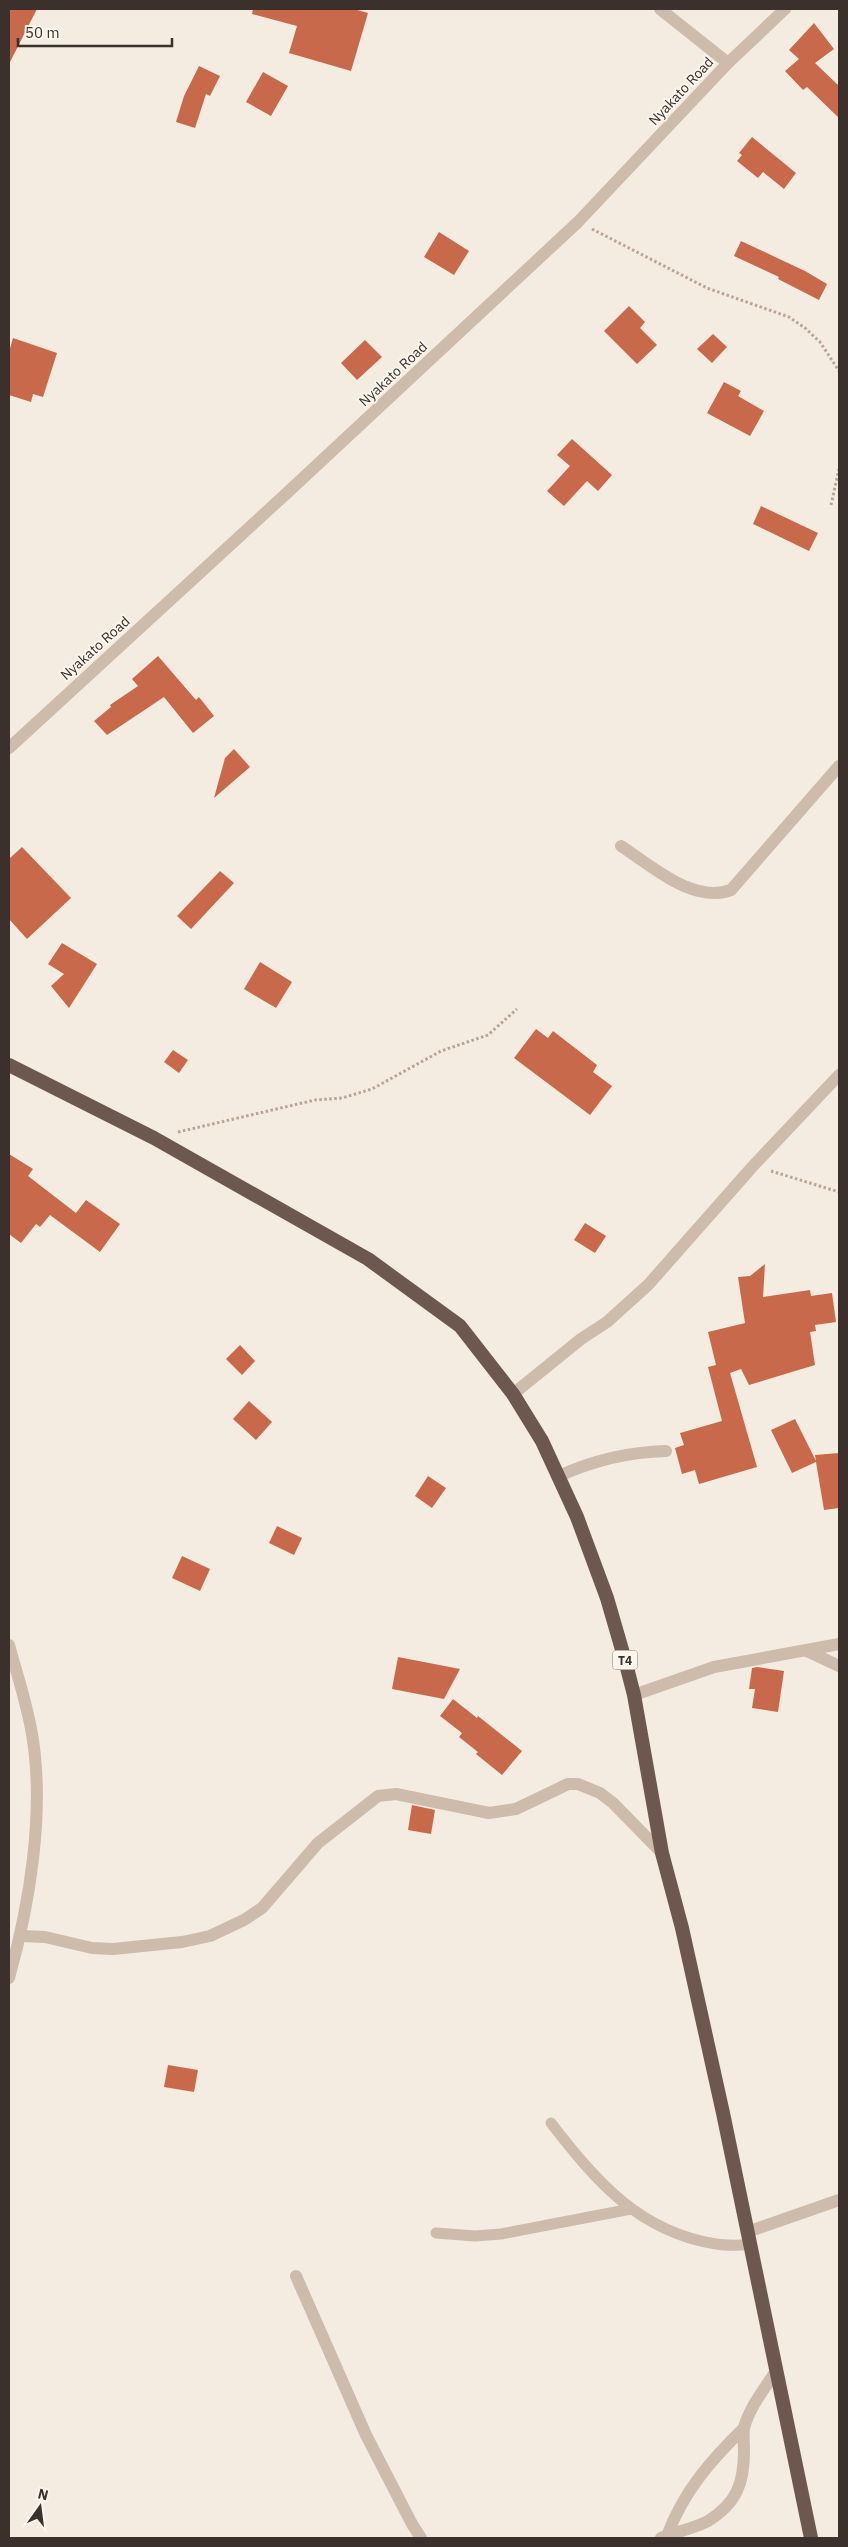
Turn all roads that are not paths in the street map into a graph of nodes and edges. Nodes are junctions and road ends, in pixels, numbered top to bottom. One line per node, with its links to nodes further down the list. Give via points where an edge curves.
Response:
1 (660, 9): 3 (street)
2 (785, 9): 3 (street, Nyakato Road)
3 (728, 63): 4 (street, Nyakato Road, via 578,222)
4 (9, 748)
5 (839, 766): 6 (street, via 731,890 718,895 694,891)
6 (621, 846)
7 (9, 1065): 9 (highway, T4, via 154,1138 368,1259 460,1326)
8 (839, 1075): 9 (street, via 648,1285 607,1322)
9 (513, 1394): 11 (highway, T4)
10 (666, 1451): 11 (street, via 606,1457)
11 (559, 1476): 16 (highway, T4, via 608,1598)
12 (839, 1644): 14 (street)
13 (9, 1645): 18 (street, via 32,1733 37,1791 33,1854)
14 (807, 1651): 15 (street); 16 (street, via 714,1667)
15 (839, 1666)
16 (634, 1695): 17 (highway, T4)
17 (662, 1853): 18 (street, via 613,1803 600,1793 578,1784 568,1784 516,1809 489,1813 396,1794 378,1796 318,1843 262,1908 210,1936 113,1949); 24 (highway, T4, via 682,1928)
18 (21, 1936): 19 (street)
19 (9, 1978)
20 (551, 2124): 22 (lane, via 592,2174)
21 (839, 2200): 24 (street)
22 (631, 2209): 23 (lane, via 501,2234); 24 (lane, via 651,2223 678,2235 717,2244)
23 (436, 2233)
24 (749, 2239): 26 (highway, T4)
25 (296, 2276): 29 (street, via 366,2435)
26 (776, 2371): 27 (street); 30 (highway, T4)
27 (744, 2428): 28 (street, via 692,2484); 28 (street, via 743,2475 735,2496 709,2520 690,2530)
28 (664, 2537)
29 (422, 2538)
30 (811, 2538)

